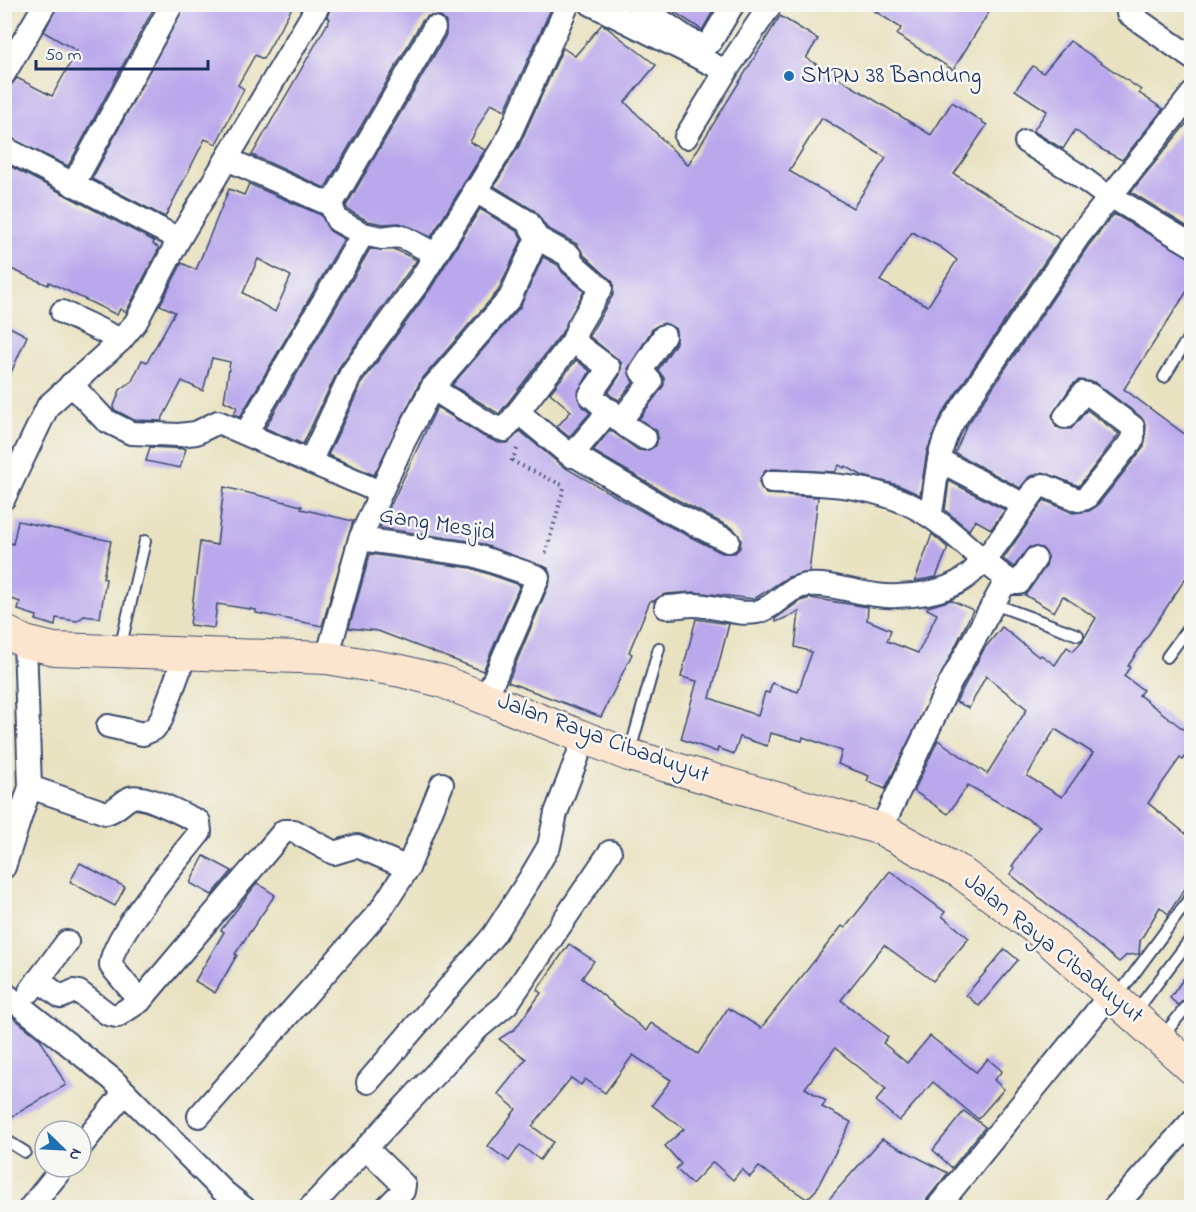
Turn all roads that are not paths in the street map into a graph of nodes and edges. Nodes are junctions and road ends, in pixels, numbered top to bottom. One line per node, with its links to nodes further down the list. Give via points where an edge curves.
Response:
1 (45, 4): 13 (street)
2 (172, 4): 19 (street)
3 (319, 4): 18 (street)
4 (568, 4): 20 (street, via 506,142)
5 (591, 4): 12 (street)
6 (637, 4): 7 (street, via 688,39 704,45 711,41)
7 (733, 4)
8 (769, 8): 12 (street)
9 (1128, 13): 11 (street)
10 (434, 28): 22 (street)
11 (1191, 58)
12 (726, 71): 15 (street)
13 (4, 74)
14 (1191, 94): 21 (street)
15 (686, 137)
16 (1026, 142): 21 (street)
17 (4, 148): 19 (street)
18 (228, 159): 22 (street); 25 (street)
19 (74, 185): 25 (street)
20 (474, 190): 24 (street, via 528,222); 27 (street)
21 (1108, 196): 26 (street); 42 (street, via 954,420 941,443)
22 (331, 205): 23 (street, via 337,220)
23 (363, 234): 27 (street, via 397,236); 39 (street)
24 (537, 238): 32 (street, via 570,256 571,262 601,288); 35 (street, Gang Mesjid, via 510,298)
25 (179, 239): 31 (street, via 136,322)
26 (1191, 245)
27 (435, 254): 43 (street, via 351,374)
28 (62, 312): 31 (street)
29 (1191, 332): 33 (lane)
30 (664, 336): 37 (street, via 641,371 651,382)
31 (121, 340): 34 (street)
32 (573, 341): 36 (street); 37 (street, via 609,368 590,395)
33 (1164, 377)
34 (71, 384): 39 (street, via 105,420 131,433 187,434 218,422); 46 (street, via 48,406)
35 (432, 388): 36 (street, via 504,430); 45 (street, Gang Mesjid)
36 (518, 412): 41 (street)
37 (615, 415): 40 (street); 41 (street)
38 (1065, 417): 47 (street, via 1083,393 1090,395 1132,427 1133,439 1086,498 1078,500 1043,485)
39 (246, 433): 43 (street)
40 (645, 438)
41 (574, 455): 50 (street)
42 (939, 460): 47 (street); 48 (street)
43 (310, 462): 45 (street)
44 (772, 482): 48 (street, via 830,484 881,494)
45 (380, 492): 49 (street, Gang Mesjid)
46 (4, 498)
47 (1024, 505): 53 (street)
48 (930, 516): 53 (street)
49 (360, 539): 63 (street); 65 (street, Gang Mesjid, via 474,555 538,577)
50 (728, 541)
51 (145, 542): 61 (lane)
52 (1035, 559): 54 (street, via 1017,584)
53 (982, 561): 54 (street); 56 (street, via 966,578 950,587 921,593 886,596 812,585 797,586 757,612 694,605)
54 (1007, 579): 55 (street)
55 (994, 604): 58 (lane); 71 (street, via 948,687)
56 (666, 607)
57 (1190, 626): 64 (lane)
58 (1078, 635)
59 (15, 637): 61 (main road, Jalan Raya Cibaduyut, via 54,649); 70 (street)
60 (659, 648): 68 (lane)
61 (119, 652): 62 (main road, Jalan Raya Cibaduyut)
62 (185, 655): 63 (main road, Jalan Raya Cibaduyut); 66 (street, via 154,729 143,735)
63 (327, 657): 65 (main road, Jalan Raya Cibaduyut, via 441,681)
64 (1167, 657)
65 (486, 698): 67 (main road, Jalan Raya Cibaduyut)
66 (108, 726)
67 (585, 737): 68 (main road, Jalan Raya Cibaduyut); 85 (street, via 556,813 549,846 529,880 493,936)
68 (629, 754): 71 (main road, Jalan Raya Cibaduyut)
69 (442, 784): 74 (street)
70 (30, 786): 73 (street); 80 (street, via 106,813 117,810 130,798 143,797 199,822 200,832 140,908 112,952 111,966)
71 (881, 829): 82 (main road, Jalan Raya Cibaduyut, via 935,856 976,884 1039,931)
72 (610, 852): 91 (street, via 507,1004 478,1028)
73 (4, 867)
74 (408, 868): 80 (street, via 357,846 334,853 294,831 284,831); 87 (street, via 360,935)
75 (1191, 895): 82 (lane)
76 (1191, 937): 82 (lane)
77 (67, 942): 78 (street)
78 (38, 980): 79 (street); 80 (street, via 55,995 79,992 108,1014 117,1016)
79 (12, 999): 86 (street)
80 (140, 1000)
81 (1191, 1000): 83 (lane)
82 (1120, 1002): 83 (main road, Jalan Raya Cibaduyut); 98 (street)
83 (1161, 1039): 84 (main road, Jalan Raya Cibaduyut)
84 (1191, 1068)
85 (368, 1082)
86 (125, 1092): 89 (street); 95 (street)
87 (199, 1116)
88 (1191, 1121): 99 (street)
89 (93, 1131)
90 (4, 1139): 92 (lane)
91 (366, 1148): 96 (street); 97 (street, via 404,1185)
92 (25, 1152)
93 (53, 1179): 94 (street)
94 (30, 1208)
95 (244, 1208)
96 (310, 1208)
97 (386, 1208)
98 (937, 1208)
99 (1114, 1208)

